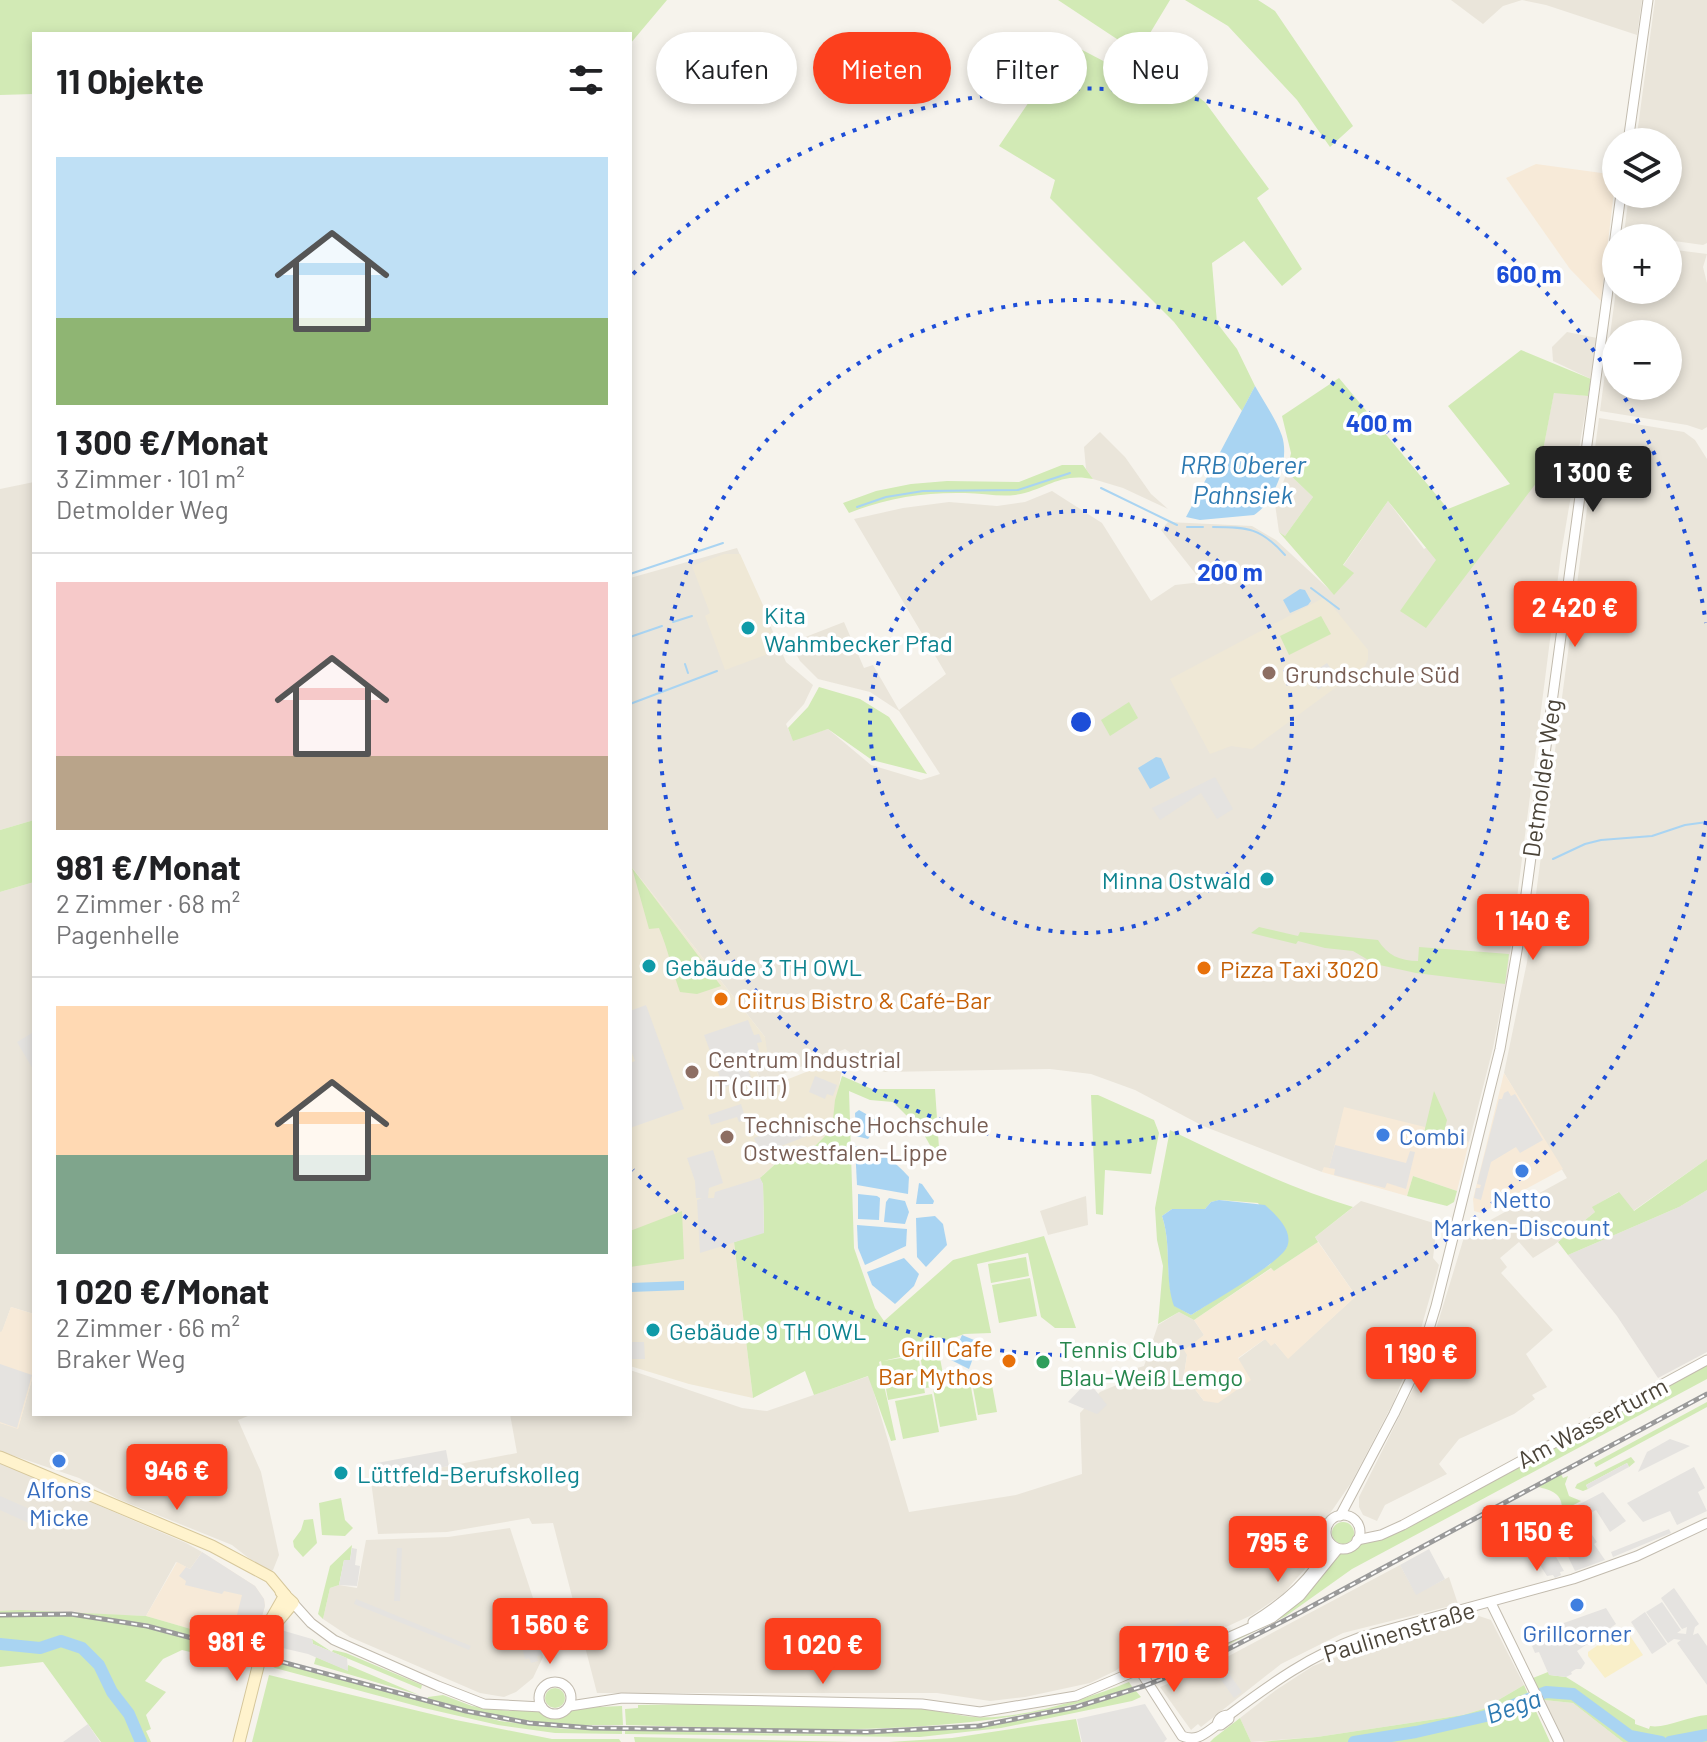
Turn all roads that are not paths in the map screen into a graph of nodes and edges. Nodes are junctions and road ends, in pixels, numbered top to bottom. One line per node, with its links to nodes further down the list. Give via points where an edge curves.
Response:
1 (1648, 0): 2 (street)
2 (1630, 128)
3 (1619, 208): 6 (street, Detmolder Weg, via 1510,1003 1423,1348)
4 (1707, 1360): 10 (street, Am Wasserturm)
5 (0, 1457): 13 (main road, via 212,1546 270,1577)
6 (1357, 1483): 7 (street, Detmolder Weg); 8 (street, Detmolder Weg)
7 (1340, 1516): 8 (street); 12 (street, via 1327,1526)
8 (1356, 1522): 10 (street, via 1365,1529); 11 (street)
9 (1707, 1523): 14 (street, Paulinenstraße, via 1604,1569)
10 (1392, 1530): 11 (street, Am Wasserturm)
11 (1357, 1540): 12 (street, via 1349,1548)
12 (1334, 1546): 15 (street, via 1289,1606 1272,1618 1198,1651)
13 (289, 1599): 16 (street, via 334,1640 484,1704 513,1707); 18 (main road, via 268,1633)
14 (1491, 1603): 15 (street, Paulinenstraße, via 1331,1648 1192,1740 1182,1736); 19 (street)
15 (1139, 1669): 17 (street, via 1091,1691 987,1712 907,1703 622,1698)
16 (540, 1702): 17 (street, via 553,1714 563,1713); 17 (street, via 542,1688 555,1682 567,1687)
17 (571, 1702)
18 (239, 1742)
19 (1559, 1742)

